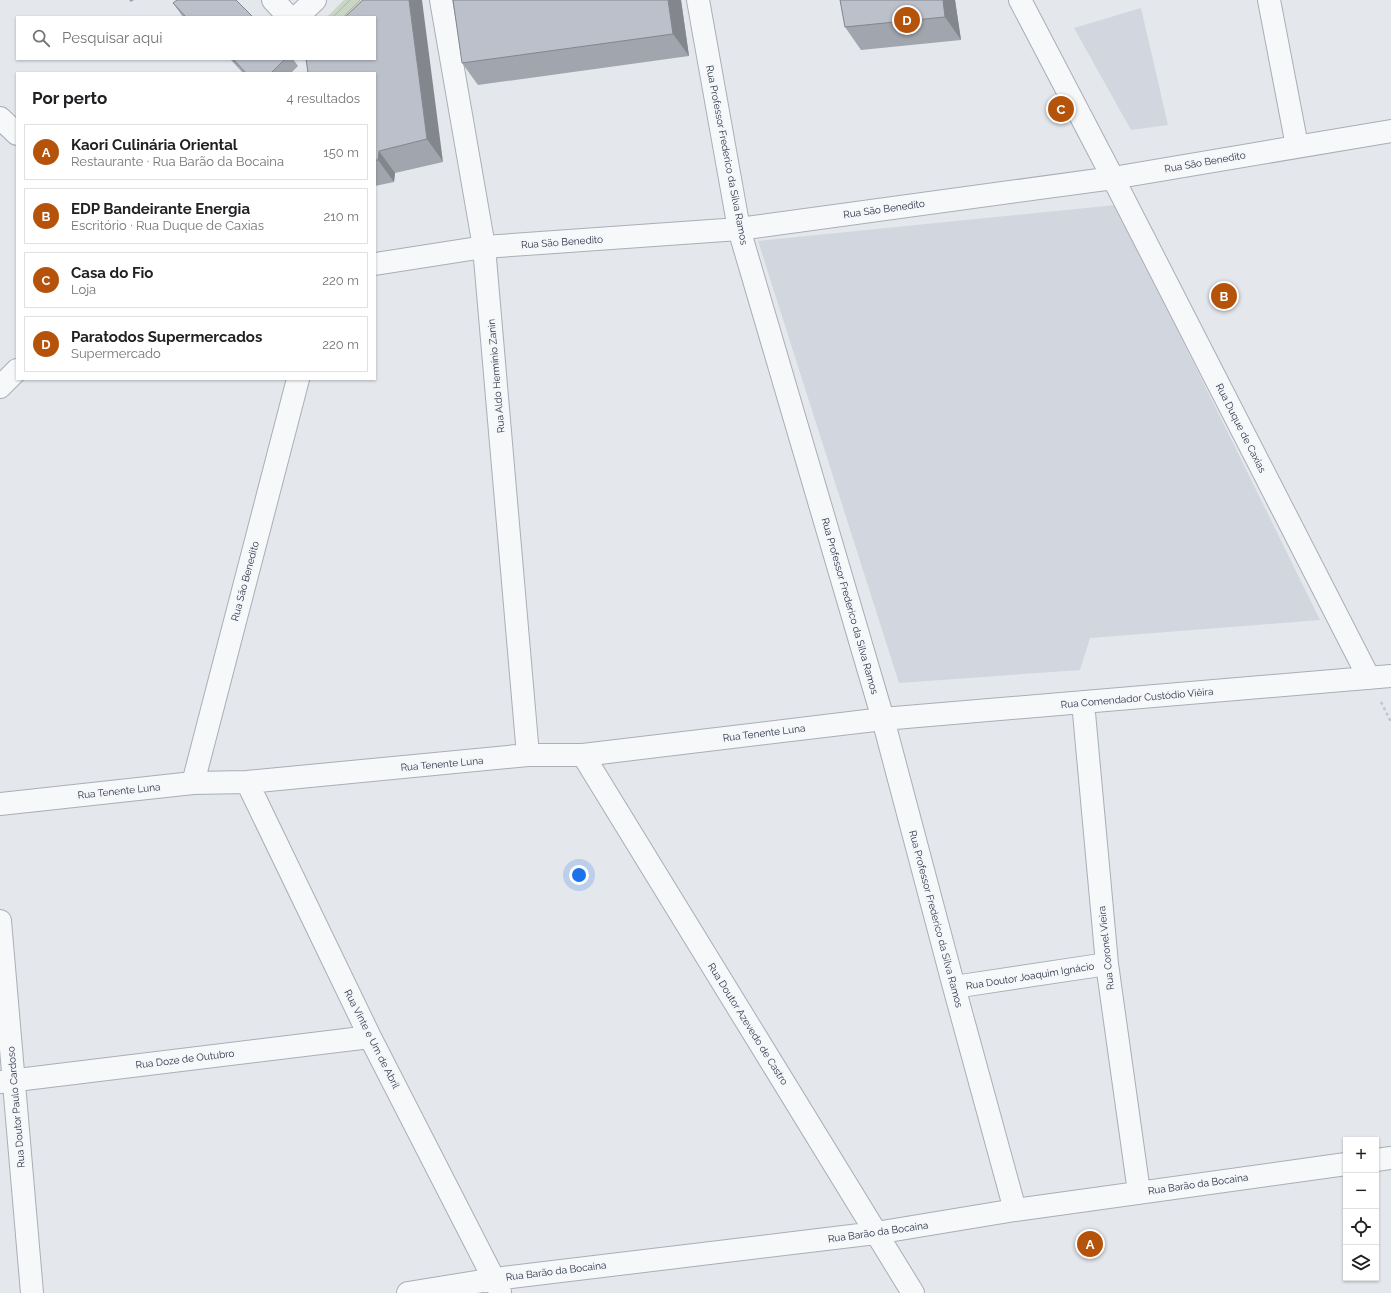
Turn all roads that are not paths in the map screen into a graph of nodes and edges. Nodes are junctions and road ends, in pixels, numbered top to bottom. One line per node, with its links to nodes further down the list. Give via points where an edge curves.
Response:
1 (273, 0): 7 (street)
2 (315, 0): 8 (street)
3 (441, 0): 13 (street, Rua Aldo Hermínio Zanin)
4 (698, 0): 12 (street, Rua Professor Frederico da Silva Ramos)
5 (1020, 0): 11 (street, Rua Duque de Caxias)
6 (1269, 0): 10 (street)
7 (288, 16)
8 (298, 16)
9 (1391, 131): 10 (street, Rua São Benedito)
10 (1297, 146): 11 (street, Rua São Benedito)
11 (1113, 178): 12 (street, Rua São Benedito); 19 (street, Rua Duque de Caxias)
12 (739, 228): 13 (street, Rua São Benedito); 21 (street, Rua Professor Frederico da Silva Ramos)
13 (484, 247): 14 (street, Rua São Benedito); 22 (street, Rua Aldo Hermínio Zanin)
14 (376, 264)
15 (16, 371): 17 (street)
16 (298, 380): 25 (street, Rua São Benedito)
17 (0, 387)
18 (1391, 676): 19 (street, Rua Comendador Custódio Viêira)
19 (1369, 678): 20 (street, Rua Comendador Custódio Viêira)
20 (1083, 702): 21 (street, Rua Comendador Custódio Viêira); 28 (street, Rua Coronel Vieira)
21 (883, 719): 23 (street, Rua Tenente Luna); 29 (street, Rua Professor Frederico da Silva Ramos)
22 (528, 755): 23 (street, Rua Tenente Luna); 24 (street, Rua Tenente Luna)
23 (583, 755): 37 (street, Rua Doutor Azevedo de Castro)
24 (247, 782): 25 (street, Rua Tenente Luna); 30 (street, Rua Vinte e Um de Abril)
25 (193, 783): 26 (street, Rua Tenente Luna)
26 (0, 804)
27 (0, 921): 31 (street, Rua Doutor Paulo Cardoso)
28 (1107, 964): 29 (street, Rua Doutor Joaquim Ignácio); 35 (street, Rua Coronel Vieira)
29 (954, 987): 36 (street, Rua Professor Frederico da Silva Ramos)
30 (370, 1037): 31 (street, Rua Doze de Outubro); 38 (street, Rua Vinte e Um de Abril)
31 (7, 1081): 39 (street, Rua Doutor Paulo Cardoso)
32 (1391, 1158): 33 (street)
33 (1379, 1160)
34 (1343, 1164): 35 (street, Rua Barão da Bocaina)
35 (1139, 1192): 36 (street, Rua Barão da Bocaina)
36 (1015, 1210): 37 (street, Rua Barão da Bocaina)
37 (876, 1233): 38 (street, Rua Barão da Bocaina); 41 (street, Rua Doutor Azevedo de Castro)
38 (498, 1286): 40 (street, Rua Barão da Bocaina)
39 (32, 1293)
40 (408, 1293)
41 (913, 1293)

